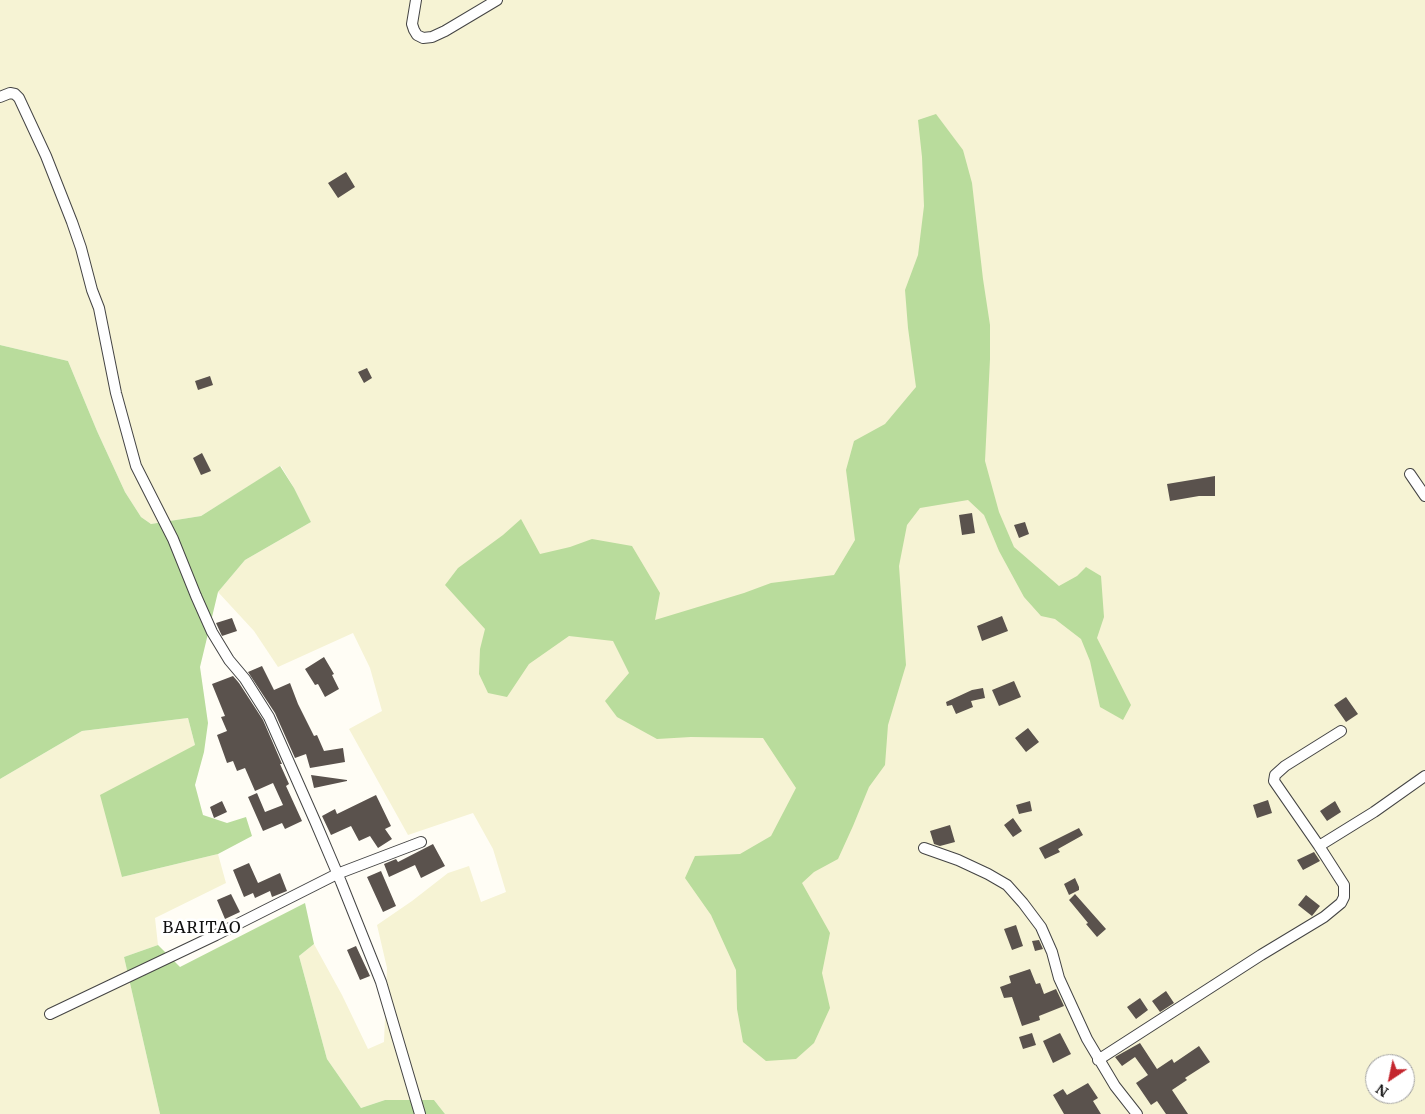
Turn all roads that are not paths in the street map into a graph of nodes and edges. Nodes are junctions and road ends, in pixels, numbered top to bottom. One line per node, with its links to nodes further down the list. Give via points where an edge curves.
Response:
1 (416, 0): 2 (street, via 412,24 423,38 445,31)
2 (496, 0)
3 (0, 97): 11 (street, via 10,92 22,102 72,222 99,308 116,393 136,466 173,539 212,632 268,717)
4 (1410, 474): 5 (street)
5 (1425, 496)
6 (1341, 732): 9 (street, via 1275,775 1274,781)
7 (1425, 776): 9 (street)
8 (421, 842): 11 (street)
9 (1319, 846): 13 (street, via 1344,885 1341,903 1324,917)
10 (924, 848): 13 (street, via 988,874 1006,885 1023,903 1041,927 1060,978)
11 (337, 874): 12 (street); 14 (street, via 382,982)
12 (50, 1014)
13 (1098, 1060): 15 (street)
14 (420, 1114)
15 (1137, 1114)

